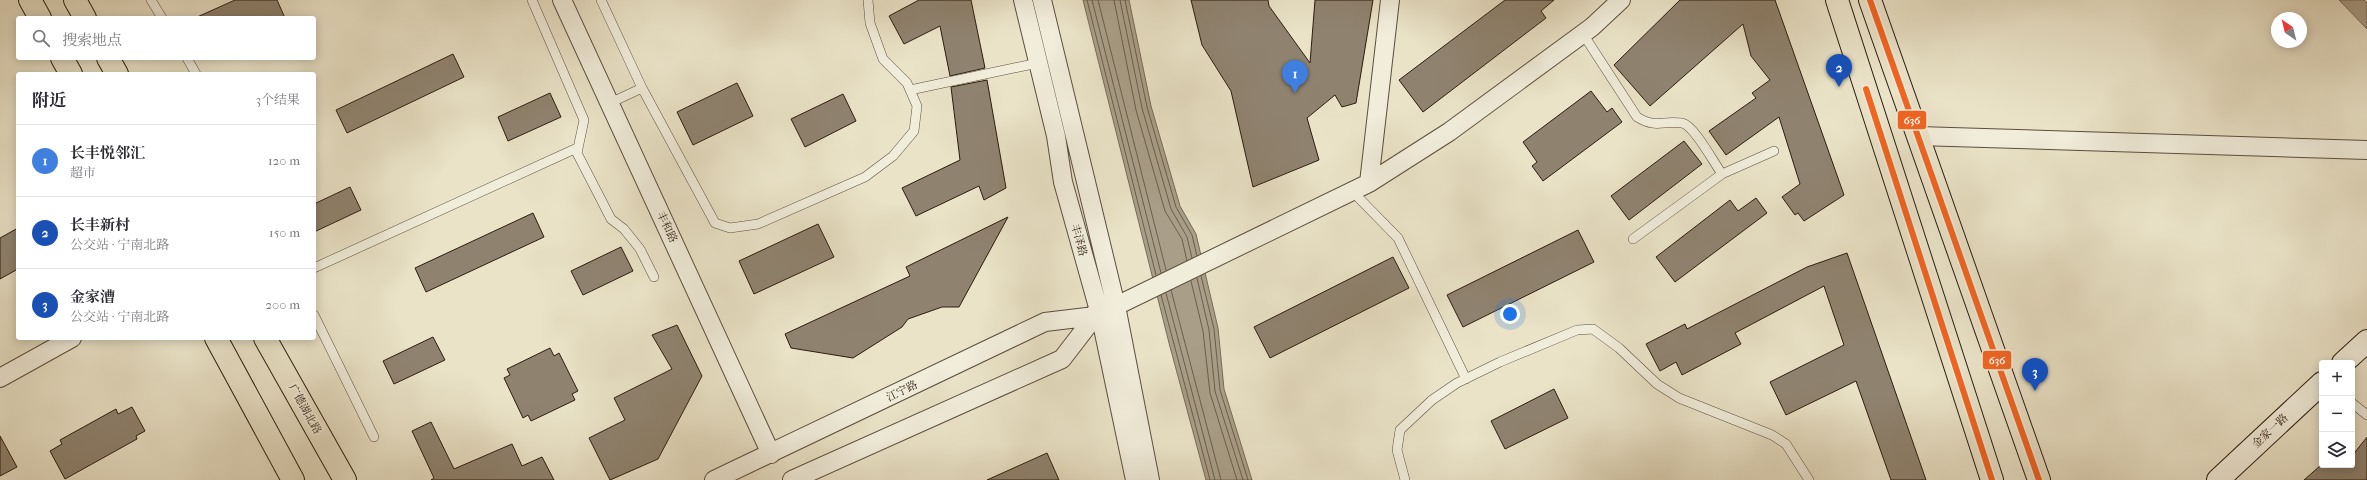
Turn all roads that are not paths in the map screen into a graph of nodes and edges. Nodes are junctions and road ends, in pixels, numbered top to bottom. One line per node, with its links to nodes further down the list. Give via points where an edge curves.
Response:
1 (30, 0): 14 (main road)
2 (75, 0): 15 (main road)
3 (151, 0): 16 (lane)
4 (532, 0): 29 (lane, via 584,120 584,130)
5 (562, 0): 27 (street, 丰和路)
6 (601, 0): 25 (lane)
7 (868, 0): 26 (lane, via 870,23 884,60 907,83)
8 (1023, 0): 21 (street, 丰泽路)
9 (1042, 0): 38 (street, 丰泽路)
10 (1390, 0): 33 (street)
11 (1620, 0): 17 (street)
12 (1836, 0): 60 (main road)
13 (1870, 0): 28 (main road)
14 (39, 16)
15 (84, 16)
16 (161, 16)
17 (1583, 34): 32 (lane, via 1637,117 1649,124 1683,123 1694,131); 33 (street, via 1449,132)
18 (63, 60): 22 (main road)
19 (109, 60): 23 (main road)
20 (188, 60): 24 (lane)
21 (1038, 63): 26 (lane); 38 (street, 丰泽路, via 1056,136 1063,182)
22 (70, 72)
23 (116, 72)
24 (195, 72)
25 (642, 88): 26 (lane, via 715,223 730,228 758,224 865,177 893,156 914,131 917,106); 27 (lane)
26 (910, 90)
27 (610, 103): 51 (street, 丰和路)
28 (1918, 136): 30 (street); 61 (main road)
29 (577, 148): 36 (lane); 37 (lane, via 577,153 611,219 624,229 640,249)
30 (2367, 150)
31 (1774, 151): 32 (lane)
32 (1722, 174): 35 (lane)
33 (1368, 183): 34 (street)
34 (1352, 191): 38 (street, via 1221,257); 46 (lane, via 1398,238)
35 (1633, 239)
36 (316, 267)
37 (654, 277)
38 (1103, 312): 51 (street, 江宁路, via 1045,322); 55 (street, via 1062,359); 56 (street, 丰泽路); 57 (street, 丰泽路)
39 (316, 319): 50 (lane)
40 (68, 340): 45 (street)
41 (217, 340): 52 (main road)
42 (266, 340): 53 (main road, 广德湖北路)
43 (2367, 341): 44 (street)
44 (2346, 360)
45 (0, 378)
46 (1466, 379): 58 (lane, via 1432,400 1400,430 1397,450); 59 (lane, via 1577,330 1592,329 1619,348 1657,384 1679,398 1772,435 1786,444)
47 (2319, 386): 62 (street, 金家一路)
48 (2355, 405): 49 (lane)
49 (2367, 414)
50 (374, 437)
51 (771, 454): 54 (street, 江宁路)
52 (293, 480)
53 (345, 480)
54 (714, 480)
55 (792, 480)
56 (1135, 480)
57 (1150, 480)
58 (1405, 480)
59 (1809, 480)
60 (1992, 480)
61 (2039, 480)
62 (2218, 480)

